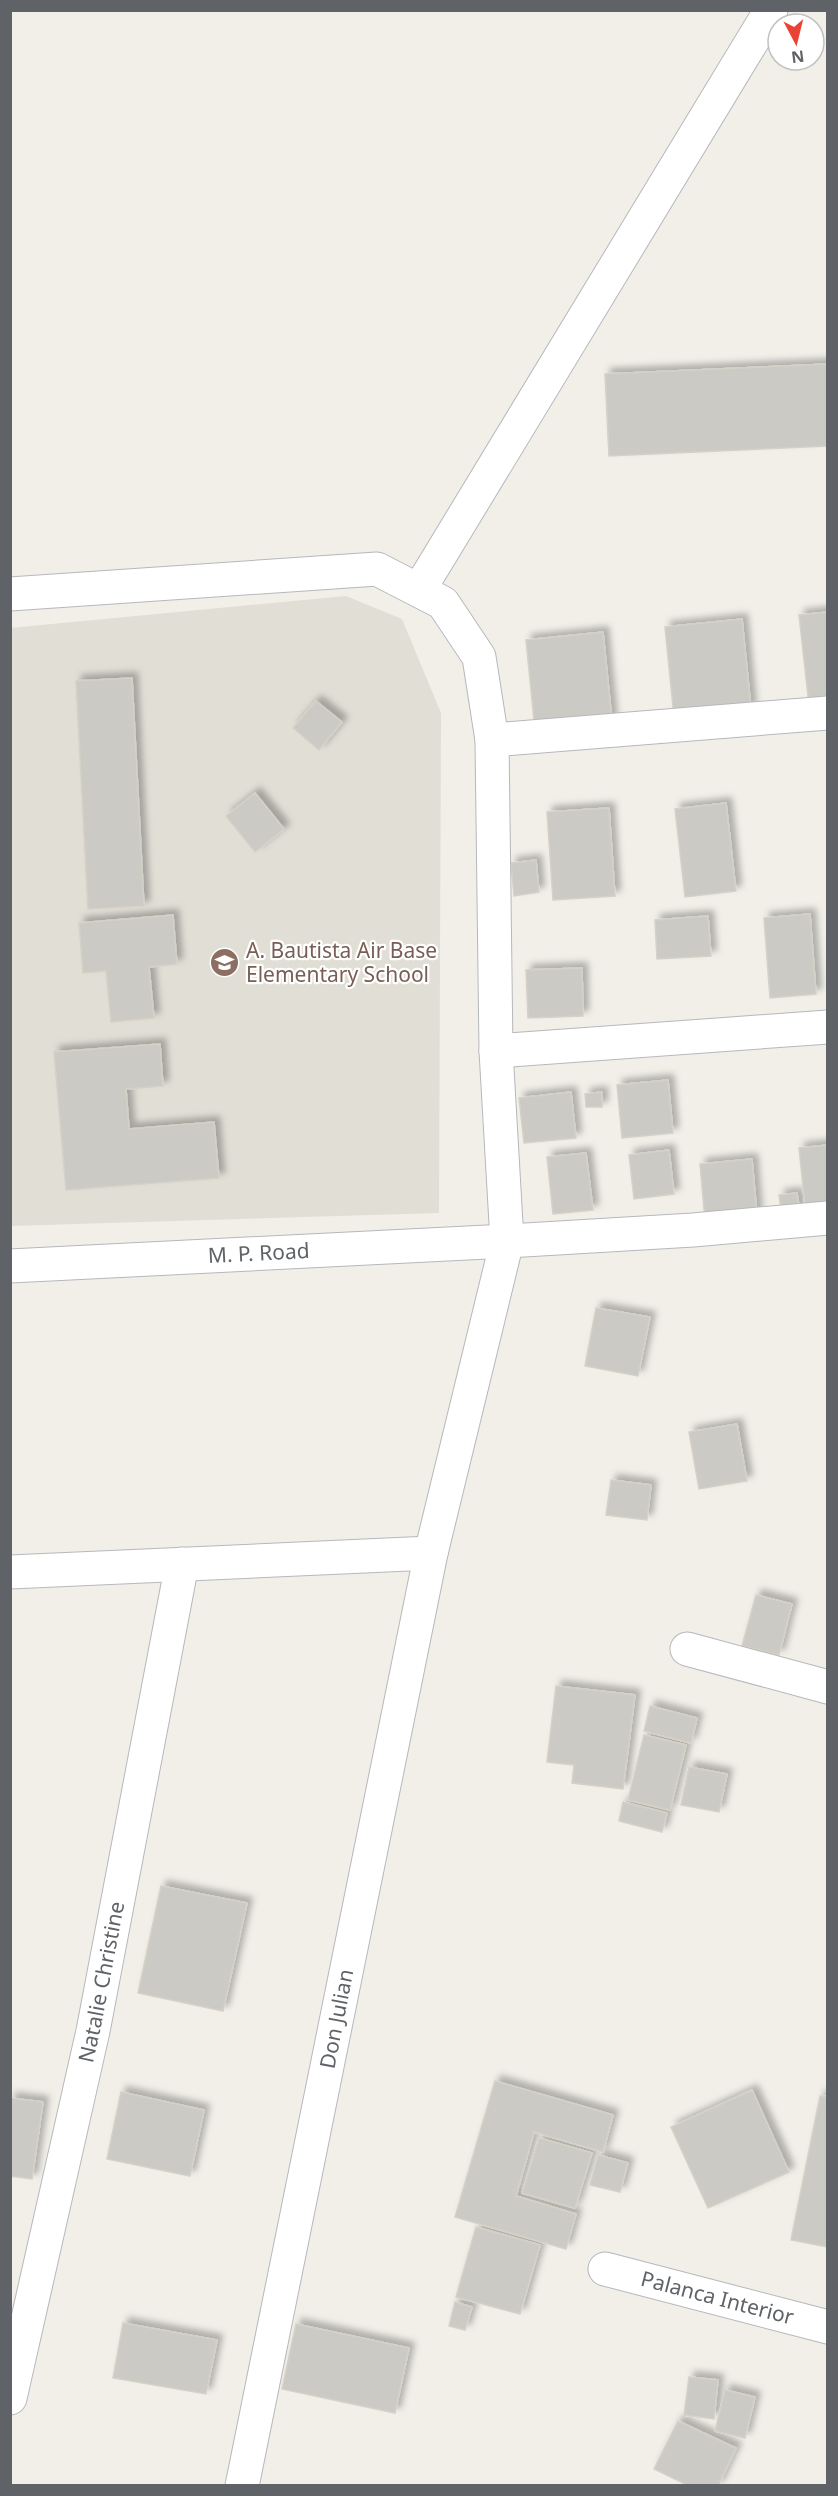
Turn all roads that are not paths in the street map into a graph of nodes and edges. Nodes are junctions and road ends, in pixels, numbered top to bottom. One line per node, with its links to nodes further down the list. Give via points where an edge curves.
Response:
1 (771, 10): 2 (street)
2 (419, 590): 3 (street, Don Julian, via 377,569); 5 (street, Don Julian, via 443,603 479,657)
3 (10, 594)
4 (828, 713): 5 (street)
5 (492, 740): 7 (street, Don Julian)
6 (828, 1027): 7 (street)
7 (496, 1051): 9 (street, Don Julian)
8 (828, 1218): 9 (street, M. P. Road)
9 (507, 1241): 10 (street, M. P. Road); 11 (street, Don Julian)
10 (10, 1266)
11 (431, 1553): 12 (street); 19 (street, Don Julian)
12 (182, 1564): 13 (street); 18 (street, Natalie Christine, via 93,2031)
13 (12, 1578)
14 (687, 1649): 15 (street)
15 (828, 1687)
16 (605, 2269): 17 (street, Palanca Interior)
17 (828, 2327)
18 (10, 2398)
19 (242, 2486)

